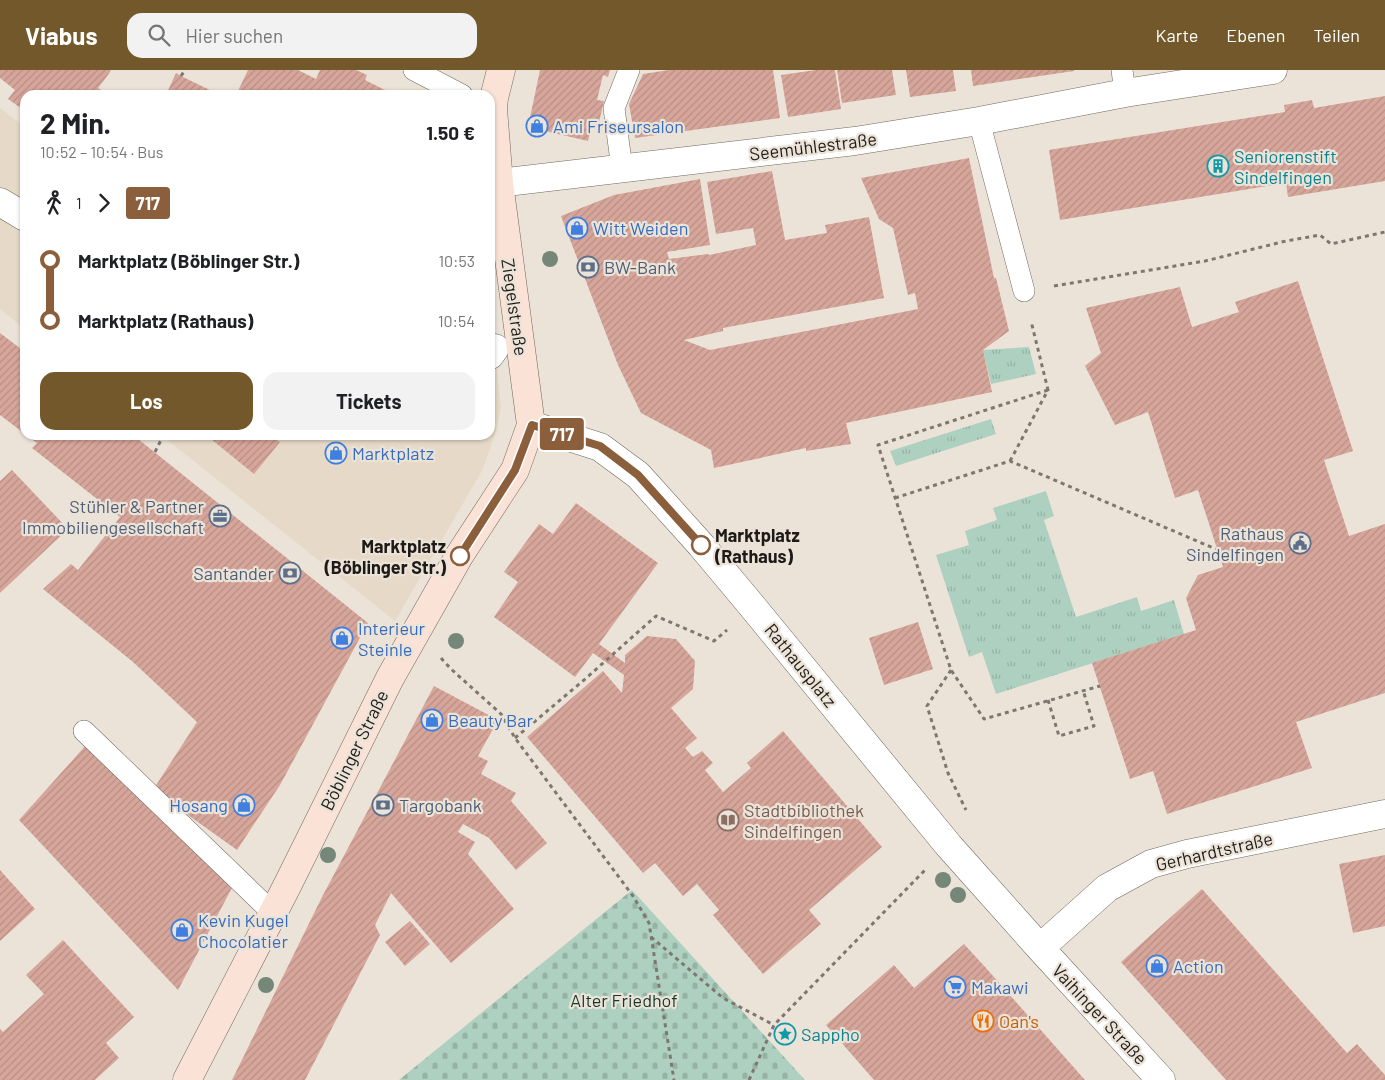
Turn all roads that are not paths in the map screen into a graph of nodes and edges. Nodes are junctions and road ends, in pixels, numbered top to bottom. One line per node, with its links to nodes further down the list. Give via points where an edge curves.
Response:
1 (414, 70): 6 (lane)
2 (500, 70): 7 (main road, Ziegelstraße)
3 (629, 70): 10 (lane, via 614,108)
4 (1273, 70): 5 (street, Seemühlestraße)
5 (1124, 82): 8 (street, Seemühlestraße)
6 (450, 84)
7 (495, 93)
8 (979, 121): 10 (street, Seemühlestraße, via 855,141); 14 (lane)
9 (495, 146): 11 (main road, Ziegelstraße)
10 (622, 169): 11 (street, Seemühlestraße)
11 (499, 183): 15 (main road, Ziegelstraße)
12 (0, 202): 13 (street)
13 (20, 213)
14 (1024, 291)
15 (532, 425): 18 (main road, Böblinger Straße, via 515,470 460,556 390,678); 19 (street, Rathausplatz, via 600,446 638,475 701,545 949,846)
16 (84, 731): 18 (lane)
17 (1385, 814): 19 (street, Gerhardtstraße, via 1151,864 1107,888)
18 (273, 913): 20 (main road, Böblinger Straße)
19 (1040, 948): 21 (street, Vaihinger Straße)
20 (187, 1080)
21 (1161, 1080)

